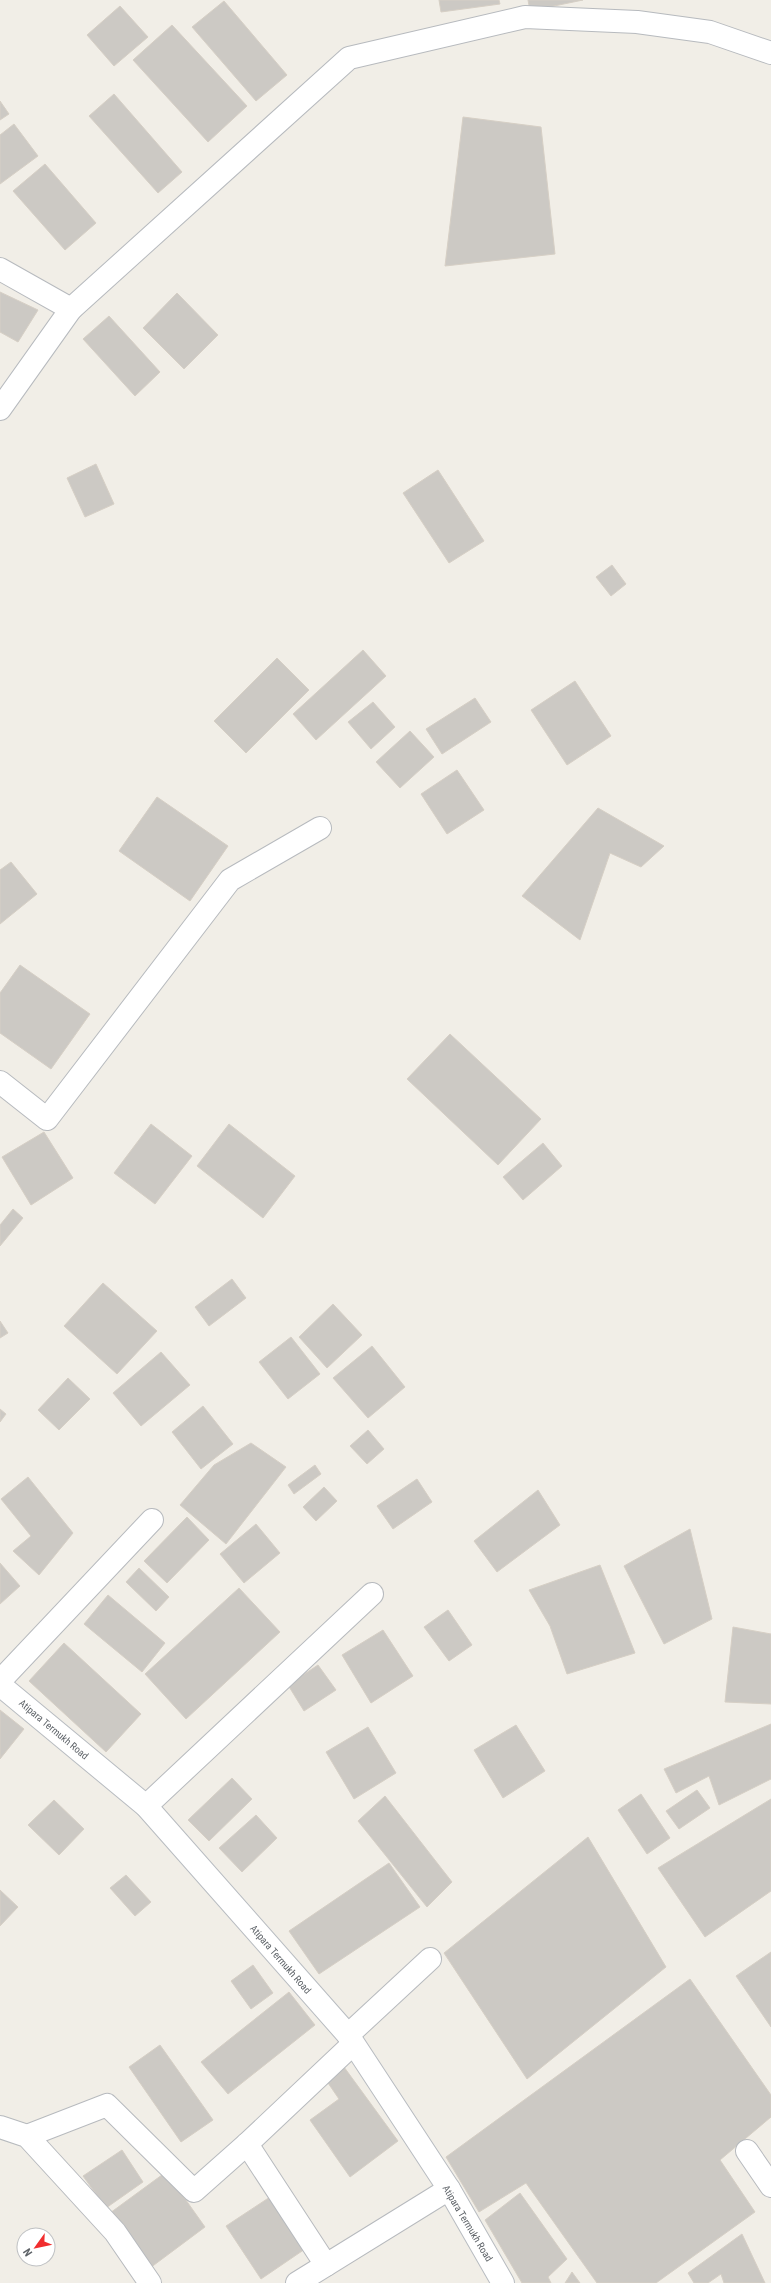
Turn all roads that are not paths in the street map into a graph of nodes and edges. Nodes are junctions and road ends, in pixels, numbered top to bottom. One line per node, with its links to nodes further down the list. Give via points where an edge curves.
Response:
1 (523, 9): 2 (street, via 710,32); 4 (street, via 349,58)
2 (771, 53)
3 (0, 269): 4 (street)
4 (71, 309): 5 (street)
5 (0, 409)
6 (320, 828): 7 (street, via 230,880 47,1119)
7 (0, 1082)
8 (152, 1520): 10 (street)
9 (372, 1594): 12 (street)
10 (0, 1681)
11 (0, 1685): 12 (street, Atipara Termukh Road)
12 (146, 1806): 14 (street, Atipara Termukh Road)
13 (430, 1958): 14 (street)
14 (350, 2040): 17 (street); 20 (street, Atipara Termukh Road)
15 (0, 2126): 16 (street)
16 (27, 2136): 17 (street, via 107,2105 194,2191); 22 (street, via 115,2232)
17 (247, 2144): 21 (street)
18 (747, 2151): 19 (street)
19 (771, 2186)
20 (449, 2190): 21 (street); 24 (street, Atipara Termukh Road)
21 (326, 2265): 23 (street)
22 (150, 2283)
23 (297, 2283)
24 (503, 2283)

